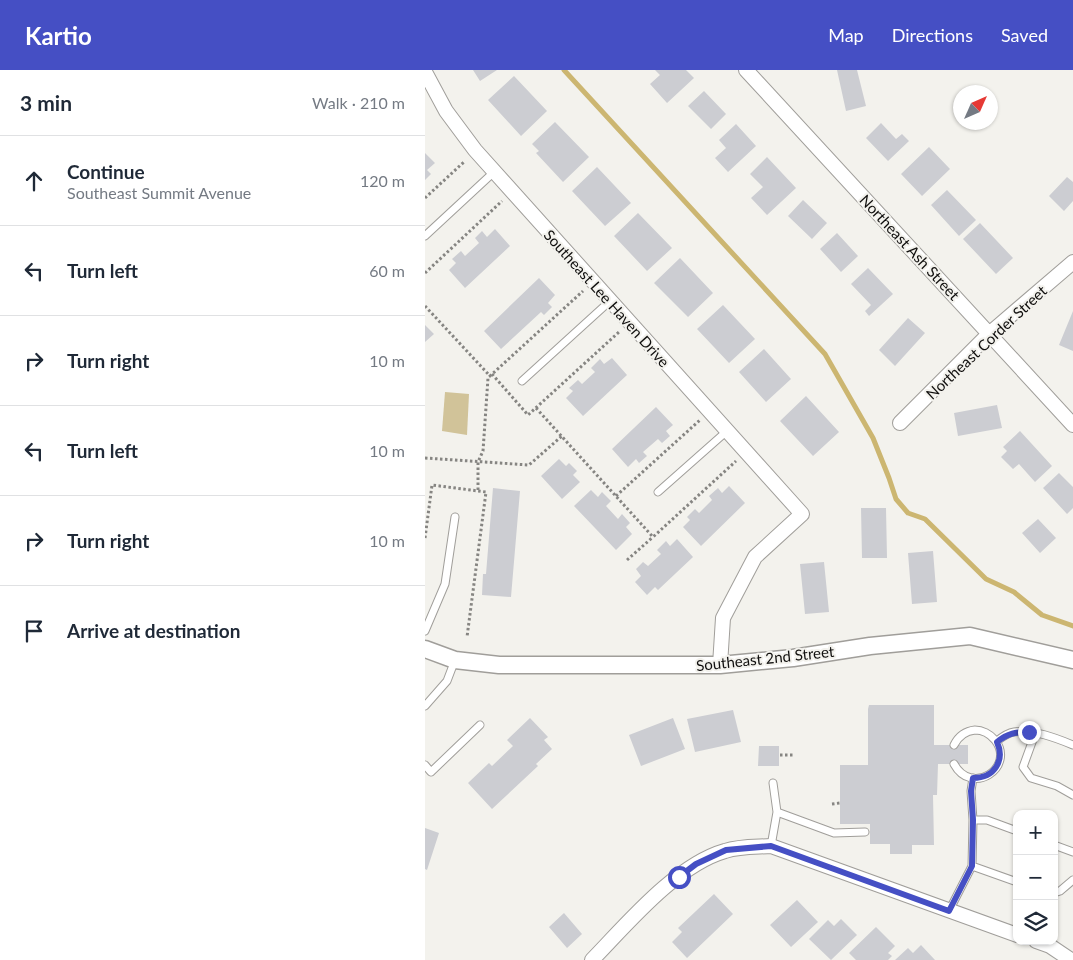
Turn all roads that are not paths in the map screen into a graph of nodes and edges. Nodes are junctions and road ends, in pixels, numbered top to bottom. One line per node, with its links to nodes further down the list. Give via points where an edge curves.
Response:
1 (746, 70): 7 (street, Northeast Ash Street)
2 (425, 72): 3 (street, Southeast Lee Haven Drive, via 446,111)
3 (494, 172): 4 (lane); 6 (street, Southeast Lee Haven Drive)
4 (425, 236)
5 (1073, 262): 7 (street, Northeast Corder Street)
6 (610, 301): 8 (lane); 11 (street, Southeast Lee Haven Drive)
7 (989, 334): 9 (street, Northeast Corder Street); 10 (street, Northeast Ash Street)
8 (521, 381)
9 (900, 423)
10 (1073, 425)
11 (727, 430): 12 (lane); 18 (street, Southeast Lee Haven Drive, via 802,514 755,557 723,618)
12 (659, 492)
13 (455, 517): 14 (lane, via 445,584)
14 (425, 631)
15 (425, 649): 16 (street, Southeast 2nd Street)
16 (455, 660): 18 (street, Southeast 2nd Street, via 499,665); 19 (lane, via 447,681)
17 (1073, 660): 18 (street, Southeast 2nd Street, via 970,636)
18 (719, 666)
19 (425, 706)
20 (480, 725): 26 (lane, via 431,772)
21 (1035, 734): 22 (lane, via 1015,732); 24 (lane); 29 (lane, via 1023,767 1031,778)
22 (997, 742): 23 (lane, via 984,732 973,730 963,734); 27 (lane, via 1000,752 997,767 984,777)
23 (954, 745)
24 (1073, 745)
25 (954, 764): 27 (lane, via 963,775)
26 (425, 766)
27 (973, 778): 31 (lane)
28 (773, 783): 30 (lane)
29 (1073, 795)
30 (777, 812): 33 (lane, via 834,834); 34 (lane)
31 (973, 820): 32 (lane, via 987,820); 37 (lane)
32 (1013, 830)
33 (865, 832)
34 (771, 846): 41 (street); 44 (street, via 726,850 696,864 659,892)
35 (1058, 846): 36 (lane)
36 (1073, 852)
37 (972, 866): 39 (lane); 41 (lane)
38 (1073, 880): 40 (lane)
39 (1013, 881)
40 (1058, 892)
41 (949, 911): 42 (street)
42 (1013, 934)
43 (1047, 945): 45 (street)
44 (592, 960)
45 (1071, 960)

